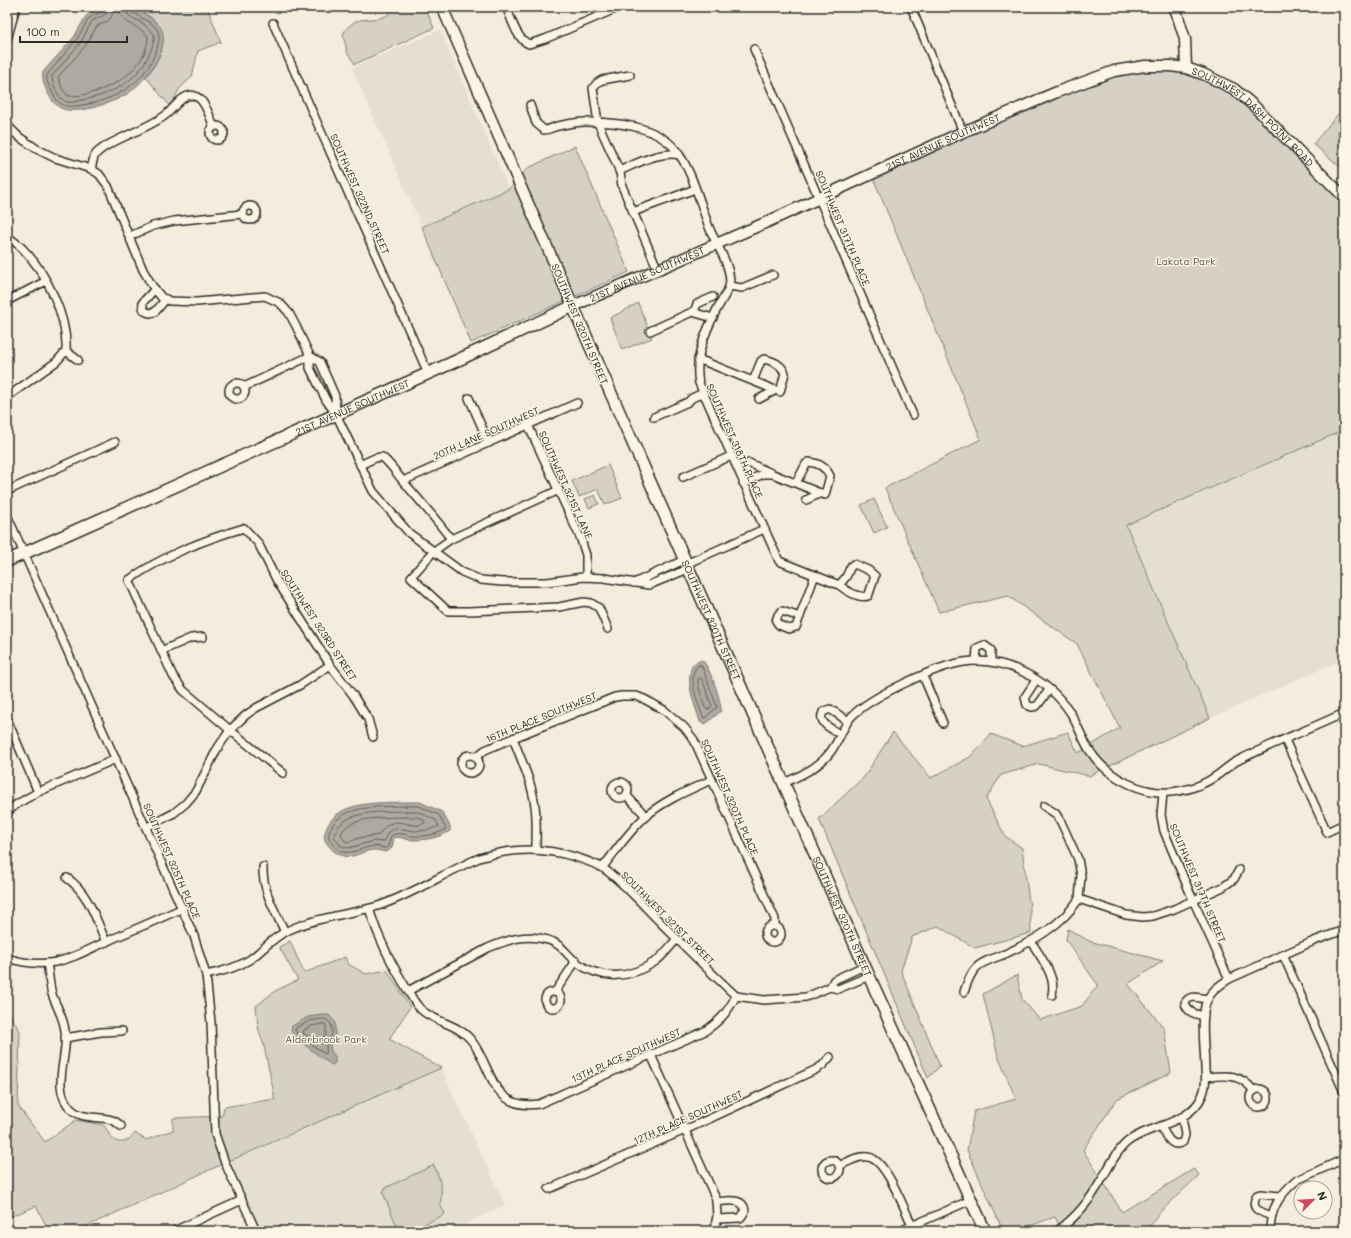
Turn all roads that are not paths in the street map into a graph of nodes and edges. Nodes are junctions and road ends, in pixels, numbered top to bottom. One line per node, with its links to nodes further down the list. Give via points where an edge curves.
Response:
1 (16, 7): 8 (street)
2 (442, 7): 36 (main road, SOUTHWEST 320TH STREET)
3 (506, 7): 4 (street, via 519,35 528,44 541,41)
4 (620, 7)
5 (911, 7): 16 (street)
6 (1174, 7): 10 (main road, SOUTHWEST DASH POINT ROAD, via 1185,39)
7 (273, 23): 44 (street, SOUTHWEST 322ND STREET)
8 (7, 40)
9 (754, 49): 22 (street, SOUTHWEST 317TH PLACE)
10 (1186, 68): 16 (main road, 21ST AVENUE SOUTHWEST, via 1145,66 1114,71); 21 (main road, SOUTHWEST DASH POINT ROAD, via 1225,84 1241,95)
11 (630, 75): 13 (street, via 596,83 593,88)
12 (530, 104): 13 (street, via 534,118 544,130 579,122)
13 (598, 123): 17 (street, via 631,125 650,132 670,143); 19 (street)
14 (7, 125): 18 (street, via 19,137 44,153)
15 (214, 127): 18 (street, via 200,99 194,95 187,96 152,124 101,149 94,156)
16 (963, 132): 22 (main road, 21ST AVENUE SOUTHWEST)
17 (679, 155): 19 (street, via 660,155); 20 (street)
18 (91, 169): 26 (street, via 108,186)
19 (619, 171): 23 (street, via 622,186)
20 (695, 189): 23 (street); 27 (street)
21 (1344, 197)
22 (819, 199): 27 (main road, 21ST AVENUE SOUTHWEST); 54 (street, SOUTHWEST 317TH PLACE)
23 (633, 212): 28 (street)
24 (242, 214): 26 (street, via 174,221 153,226)
25 (7, 236): 30 (street, via 21,247)
26 (130, 236): 32 (street, via 143,270)
27 (717, 244): 28 (main road, 21ST AVENUE SOUTHWEST); 31 (street, via 728,269)
28 (658, 270): 36 (main road, 21ST AVENUE SOUTHWEST)
29 (773, 275): 31 (street, via 742,288)
30 (46, 281): 35 (street); 40 (street, via 61,313 66,334)
31 (729, 286): 38 (street, SOUTHWEST 318TH PLACE)
32 (155, 289): 34 (street); 34 (street, via 143,302 145,311 155,312)
33 (713, 297): 37 (street, via 697,304)
34 (164, 298): 41 (street, via 170,301 197,302 265,296 280,303 289,313)
35 (7, 301)
36 (573, 306): 44 (main road, 21ST AVENUE SOUTHWEST); 77 (main road, SOUTHWEST 320TH STREET)
37 (694, 312): 38 (street); 39 (street)
38 (713, 318): 42 (street, SOUTHWEST 318TH PLACE)
39 (650, 331)
40 (66, 351): 43 (street); 49 (street, via 56,362)
41 (310, 356): 46 (street); 53 (street, via 310,368); 53 (street, via 320,362 335,396)
42 (698, 359): 45 (street); 48 (street, SOUTHWEST 318TH PLACE, via 697,372)
43 (78, 360)
44 (428, 373): 53 (main road, 21ST AVENUE SOUTHWEST)
45 (753, 381): 47 (street); 47 (street, via 763,359 778,363 785,376 780,392)
46 (244, 387)
47 (776, 390): 51 (street)
48 (703, 393): 55 (street); 59 (street, SOUTHWEST 318TH PLACE)
49 (7, 397)
50 (469, 398): 58 (street)
51 (759, 399)
52 (577, 403): 56 (street, 20TH LANE SOUTHWEST)
53 (336, 414): 61 (street); 75 (main road, 21ST AVENUE SOUTHWEST)
54 (913, 415)
55 (654, 417)
56 (528, 425): 58 (street, 20TH LANE SOUTHWEST); 67 (street, SOUTHWEST 321ST LANE)
57 (115, 442): 68 (street)
58 (489, 443): 64 (street, 20TH LANE SOUTHWEST)
59 (731, 456): 63 (street); 65 (street, SOUTHWEST 318TH PLACE)
60 (749, 463): 62 (street)
61 (360, 466): 64 (street, via 382,457); 74 (street, via 390,512 409,533)
62 (773, 474): 65 (street, via 763,474); 66 (street)
63 (683, 477)
64 (403, 481): 73 (street)
65 (743, 483): 72 (street, SOUTHWEST 318TH PLACE)
66 (796, 483): 69 (street); 69 (street, via 808,462 823,466 830,479 825,495)
67 (559, 490): 73 (street); 79 (street, SOUTHWEST 321ST LANE, via 586,556)
68 (7, 491)
69 (821, 493): 70 (street)
70 (806, 500)
71 (7, 515): 75 (street, SOUTHWEST 325TH PLACE)
72 (764, 529): 77 (street); 78 (street, SOUTHWEST 318TH PLACE, via 779,561)
73 (451, 539): 74 (street)
74 (434, 552): 79 (street, via 462,572 481,580 547,582); 82 (street, via 411,577 448,611 559,607 584,602 599,608)
75 (24, 554): 76 (main road, 21ST AVENUE SOUTHWEST); 102 (street, SOUTHWEST 325TH PLACE)
76 (7, 561)
77 (686, 564): 79 (street, via 654,584 648,585); 105 (main road, SOUTHWEST 320TH STREET)
78 (815, 575): 80 (street, SOUTHWEST 318TH PLACE); 81 (street)
79 (586, 577)
80 (839, 585): 80 (street, SOUTHWEST 318TH PLACE, via 866,597 875,576 870,570 854,564)
81 (800, 617)
82 (608, 629)
83 (203, 637): 84 (street, via 191,638)
84 (161, 651): 87 (street, SOUTHWEST 323RD STREET, via 129,580 173,555 211,538 244,528 258,543 278,582); 96 (street, via 183,690)
85 (976, 661): 86 (street); 86 (street, via 977,648 984,645 991,650); 88 (street, via 948,666)
86 (991, 662): 89 (street, via 1017,669)
87 (330, 665): 96 (street, via 300,685 256,708); 98 (street, SOUTHWEST 323RD STREET, via 368,719)
88 (922, 676): 94 (street, via 875,698); 95 (street)
89 (1036, 680): 90 (street); 90 (street, via 1026,697 1026,702 1030,706 1037,706)
90 (1049, 690): 107 (street, via 1070,712 1088,748 1101,765 1124,781)
91 (615, 697): 99 (street, 16TH PLACE SOUTHWEST); 104 (street, SOUTHWEST 320TH PLACE, via 640,698 673,716 694,740)
92 (1344, 713): 100 (street)
93 (7, 719): 106 (street)
94 (848, 721): 97 (street); 97 (street, via 830,709 822,712 822,722)
95 (943, 723)
96 (230, 730): 103 (street); 113 (street, via 217,749 196,791 186,803 174,813)
97 (840, 734): 105 (street, via 830,752 816,767)
98 (373, 737)
99 (512, 738): 101 (street, 16TH PLACE SOUTHWEST); 114 (street, via 535,804)
100 (1285, 740): 107 (street, via 1236,762 1204,783 1187,790); 112 (street, via 1327,832)
101 (476, 757)
102 (116, 759): 106 (street); 113 (street, SOUTHWEST 325TH PLACE)
103 (283, 773)
104 (711, 780): 111 (street, via 664,803); 123 (street, SOUTHWEST 320TH PLACE)
105 (784, 784): 133 (main road, SOUTHWEST 320TH STREET)
106 (38, 792): 110 (street)
107 (1163, 793): 120 (street, SOUTHWEST 317TH STREET, via 1161,815 1164,831)
108 (626, 796): 111 (street)
109 (1044, 806): 119 (street, via 1056,814 1078,859 1081,876)
110 (7, 812)
111 (646, 816): 116 (street)
112 (1344, 824)
113 (147, 827): 121 (street, SOUTHWEST 325TH PLACE)
114 (536, 849): 116 (street, SOUTHWEST 321ST STREET, via 559,852); 122 (street, SOUTHWEST 321ST STREET, via 507,851 479,858 394,900)
115 (264, 867): 125 (street, via 264,884)
116 (602, 868): 126 (street, SOUTHWEST 321ST STREET, via 631,892)
117 (1238, 870): 120 (street, via 1234,880 1229,884)
118 (67, 878): 128 (street, via 76,884 87,899)
119 (1079, 900): 120 (street, via 1126,915 1144,917 1163,913); 127 (street, via 1060,922)
120 (1193, 900): 135 (street, SOUTHWEST 317TH STREET)
121 (183, 908): 128 (street); 134 (street, SOUTHWEST 325TH PLACE)
122 (369, 909): 125 (street, SOUTHWEST 321ST STREET, via 311,922); 137 (street, via 380,941)
123 (776, 926)
124 (1344, 930): 129 (street)
125 (285, 932): 134 (street, SOUTHWEST 321ST STREET, via 250,959 237,966)
126 (677, 939): 131 (street, via 657,960 631,974 614,976 593,971); 141 (street, SOUTHWEST 321ST STREET)
127 (1031, 941): 139 (street, via 975,969 968,979); 140 (street, via 1051,976 1054,988)
128 (106, 942): 132 (street, via 78,956)
129 (1283, 955): 135 (street); 150 (street)
130 (7, 958): 132 (street, via 22,962)
131 (576, 961): 137 (street, via 560,945 548,940 538,937 516,938 488,948); 138 (street)
132 (48, 963): 145 (street, via 52,993 64,1026)
133 (867, 971): 136 (street, via 838,988); 136 (street, via 834,980); 160 (main road, SOUTHWEST 320TH STREET)
134 (206, 975): 159 (street, SOUTHWEST 325TH PLACE, via 211,1022 215,1134)
135 (1229, 979): 142 (street)
136 (830, 987): 141 (street, via 806,997 764,1000)
137 (408, 991): 146 (street, 13TH PLACE SOUTHWEST, via 415,1004 425,1012 452,1025 470,1039 497,1089 519,1104 539,1104)
138 (555, 992)
139 (964, 992)
140 (1052, 995)
141 (736, 996): 146 (street, 13TH PLACE SOUTHWEST, via 728,1012 717,1023)
142 (1208, 998): 143 (street); 143 (street, via 1191,997 1185,1003 1190,1012)
143 (1204, 1016): 148 (street)
144 (122, 1031): 145 (street)
145 (65, 1038): 152 (street, via 61,1091 69,1108 78,1114 116,1121)
146 (651, 1055): 154 (street)
147 (830, 1057): 154 (street, 12TH PLACE SOUTHWEST, via 816,1070)
148 (1206, 1077): 149 (street, via 1231,1076 1242,1079); 151 (street, via 1202,1097)
149 (1254, 1091)
150 (1344, 1092)
151 (1182, 1117): 153 (street); 153 (street, via 1185,1135 1180,1144 1173,1143 1167,1138)
152 (121, 1126)
153 (1161, 1126): 170 (street, via 1126,1143 1089,1200 1077,1215)
154 (685, 1130): 157 (street, 12TH PLACE SOUTHWEST); 161 (street)
155 (1344, 1159): 158 (street, via 1297,1180)
156 (839, 1166): 164 (street, via 857,1158 873,1157 886,1170)
157 (549, 1189)
158 (1280, 1196): 162 (street); 162 (street, via 1260,1194 1254,1201 1253,1206 1256,1209)
159 (242, 1200): 165 (street); 166 (street, SOUTHWEST 325TH PLACE)
160 (971, 1200): 164 (street); 169 (main road, SOUTHWEST 320TH STREET)
161 (716, 1202): 163 (street); 163 (street, via 739,1202 744,1205 745,1211 740,1218)
162 (1271, 1216): 171 (street)
163 (717, 1219): 167 (street)
164 (912, 1225): 168 (street)
165 (174, 1231)
166 (256, 1231)
167 (714, 1231)
168 (900, 1231)
169 (985, 1231)
170 (1057, 1231)
171 (1270, 1231)

